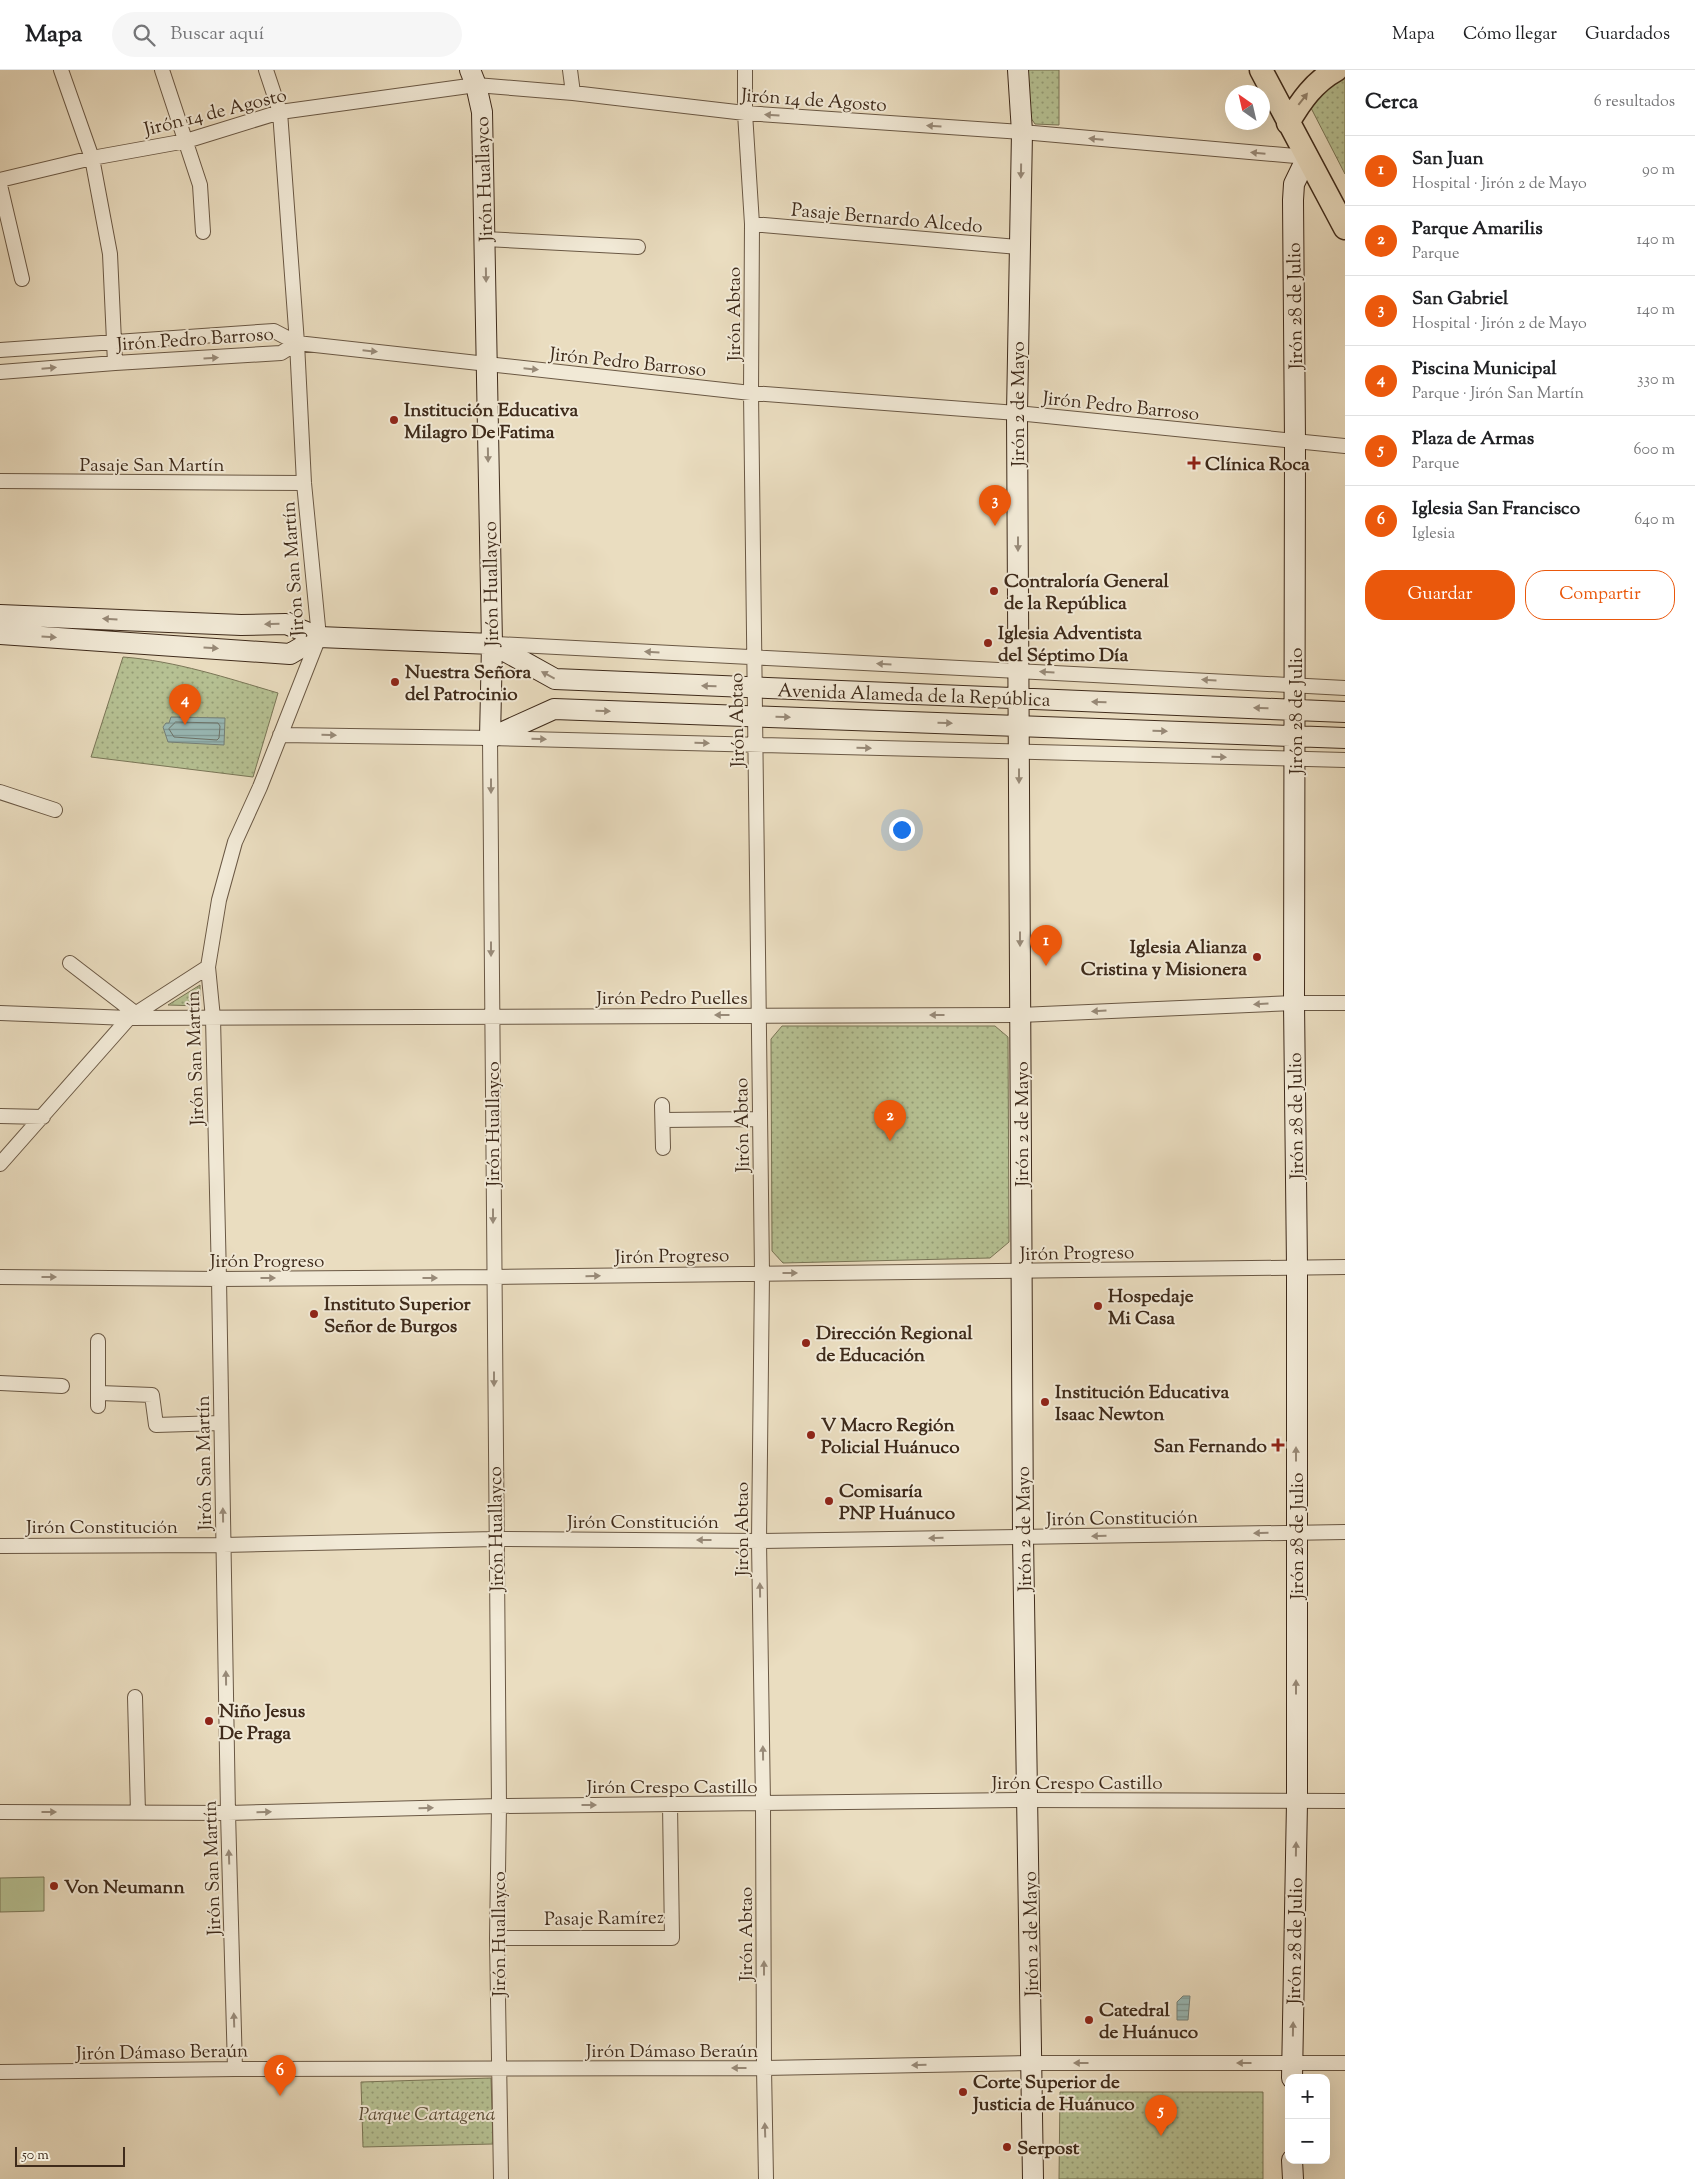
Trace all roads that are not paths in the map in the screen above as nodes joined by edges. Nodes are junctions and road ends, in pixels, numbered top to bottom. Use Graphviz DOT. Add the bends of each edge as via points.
graph roads {
  1 [pos="61,70"];
  2 [pos="162,70"];
  3 [pos="266,70"];
  4 [pos="570,70"];
  5 [pos="745,70"];
  6 [pos="1018,70"];
  7 [pos="1261,70"];
  8 [pos="1329,74"];
  9 [pos="473,77"];
  10 [pos="573,93"];
  11 [pos="280,112"];
  12 [pos="745,113"];
  13 [pos="1288,123"];
  14 [pos="1022,132"];
  15 [pos="186,141"];
  16 [pos="1306,157"];
  17 [pos="92,158"];
  18 [pos="0,180"];
  19 [pos="0,185"];
  20 [pos="752,224"];
  21 [pos="1345,228"];
  22 [pos="203,232"];
  23 [pos="485,239"];
  24 [pos="638,246"];
  25 [pos="1019,248"];
  26 [pos="22,279"];
  27 [pos="115,341"];
  28 [pos="297,343"];
  29 [pos="0,350"];
  30 [pos="115,363"];
  31 [pos="487,364"];
  32 [pos="0,372"];
  33 [pos="751,393"];
  34 [pos="1017,413"];
  35 [pos="1295,441"];
  36 [pos="1345,446"];
  37 [pos="0,481"];
  38 [pos="304,483"];
  39 [pos="0,614"];
  40 [pos="0,634"];
  41 [pos="319,637"];
  42 [pos="492,644"];
  43 [pos="754,657"];
  44 [pos="1018,671"];
  45 [pos="1295,685"];
  46 [pos="754,688"];
  47 [pos="1345,688"];
  48 [pos="1018,698"];
  49 [pos="1295,710"];
  50 [pos="1345,712"];
  51 [pos="755,716"];
  52 [pos="1019,726"];
  53 [pos="280,735"];
  54 [pos="1295,736"];
  55 [pos="490,738"];
  56 [pos="1345,738"];
  57 [pos="755,745"];
  58 [pos="1019,752"];
  59 [pos="1294,759"];
  60 [pos="1345,760"];
  61 [pos="0,792"];
  62 [pos="55,810"];
  63 [pos="70,963"];
  64 [pos="208,967"];
  65 [pos="1294,1003"];
  66 [pos="1345,1003"];
  67 [pos="0,1013"];
  68 [pos="132,1015"];
  69 [pos="758,1015"];
  70 [pos="1020,1015"];
  71 [pos="492,1017"];
  72 [pos="212,1018"];
  73 [pos="662,1105"];
  74 [pos="0,1116"];
  75 [pos="43,1117"];
  76 [pos="760,1119"];
  77 [pos="663,1120"];
  78 [pos="663,1148"];
  79 [pos="0,1164"];
  80 [pos="1297,1266"];
  81 [pos="1345,1267"];
  82 [pos="1022,1272"];
  83 [pos="762,1273"];
  84 [pos="0,1277"];
  85 [pos="493,1277"];
  86 [pos="219,1279"];
  87 [pos="98,1341"];
  88 [pos="0,1383"];
  89 [pos="62,1386"];
  90 [pos="221,1424"];
  91 [pos="1295,1532"];
  92 [pos="1345,1532"];
  93 [pos="1023,1537"];
  94 [pos="495,1539"];
  95 [pos="759,1541"];
  96 [pos="223,1545"];
  97 [pos="0,1546"];
  98 [pos="135,1697"];
  99 [pos="1027,1800"];
  100 [pos="1345,1801"];
  101 [pos="1297,1802"];
  102 [pos="763,1804"];
  103 [pos="670,1805"];
  104 [pos="499,1806"];
  105 [pos="0,1812"];
  106 [pos="138,1813"];
  107 [pos="228,1813"];
  108 [pos="497,1938"];
  109 [pos="1032,2063"];
  110 [pos="1345,2063"];
  111 [pos="764,2068"];
  112 [pos="235,2069"];
  113 [pos="498,2069"];
  114 [pos="1292,2070"];
  115 [pos="0,2072"];
  116 [pos="1292,2164"];
  117 [pos="500,2179"];
  118 [pos="766,2179"];
  119 [pos="1033,2179"];
  120 [pos="1292,2179"];
  1 -- 17 [label="street"];
  2 -- 15 [label="street"];
  3 -- 11 [label="street, Jirón San Martín"];
  4 -- 10 [label="street"];
  5 -- 12 [label="street, Jirón Abtao"];
  6 -- 14 [label="street, Jirón 2 de Mayo"];
  7 -- 13 [label="main road"];
  13 -- 8 [label="main road, one-way" via="1301,100"];
  9 -- 10 [label="street, Jirón 14 de Agosto"];
  9 -- 11 [label="street, Jirón 14 de Agosto"];
  9 -- 23 [label="street, Jirón Huallayco" via="482,112"];
  10 -- 12 [label="street, Jirón 14 de Agosto"];
  11 -- 15 [label="street, Jirón 14 de Agosto"];
  11 -- 28 [label="street, Jirón San Martín"];
  14 -- 12 [label="street, Jirón 14 de Agosto, one-way"];
  12 -- 20 [label="street, Jirón Abtao"];
  13 -- 16 [label="main road"];
  16 -- 14 [label="street, Jirón 14 de Agosto, one-way"];
  14 -- 25 [label="street, Jirón 2 de Mayo, one-way"];
  15 -- 17 [label="street, Jirón 14 de Agosto"];
  15 -- 22 [label="street" via="200,185"];
  16 -- 21 [label="main road"];
  16 -- 35 [label="street, Jirón 28 de Julio" via="1294,184 1293,200"];
  17 -- 18 [label="street, Jirón 14 de Agosto"];
  17 -- 27 [label="street" via="110,254"];
  19 -- 26 [label="street"];
  20 -- 25 [label="street, Pasaje Bernardo Alcedo"];
  20 -- 33 [label="street, Jirón Abtao"];
  23 -- 24 [label="street"];
  23 -- 31 [label="street, Jirón Huallayco, one-way"];
  25 -- 34 [label="street, Jirón 2 de Mayo"];
  27 -- 28 [label="street" via="274,331"];
  27 -- 29 [label="street"];
  27 -- 30 [label="street"];
  30 -- 28 [label="street, Jirón Pedro Barroso, one-way" via="281,353"];
  28 -- 31 [label="street, Jirón Pedro Barroso, one-way"];
  28 -- 38 [label="street, Jirón San Martín"];
  32 -- 30 [label="street, Jirón Pedro Barroso, one-way"];
  31 -- 33 [label="street, Jirón Pedro Barroso, one-way"];
  31 -- 42 [label="street, Jirón Huallayco, one-way"];
  33 -- 34 [label="street, Jirón Pedro Barroso"];
  33 -- 43 [label="street, Jirón Abtao"];
  34 -- 35 [label="street, Jirón Pedro Barroso"];
  34 -- 44 [label="street, Jirón 2 de Mayo, one-way"];
  35 -- 36 [label="street, Jirón Pedro Barroso"];
  35 -- 45 [label="street, Jirón 28 de Julio"];
  37 -- 38 [label="street, Pasaje San Martín"];
  38 -- 41 [label="street, Jirón San Martín"];
  41 -- 39 [label="street, one-way" via="286,624 241,625"];
  40 -- 41 [label="street, one-way" via="290,654"];
  41 -- 42 [label="street, Avenida Alameda de la República"];
  41 -- 53 [label="street, Jirón San Martín"];
  43 -- 42 [label="street, Avenida Alameda de la República, one-way"];
  46 -- 42 [label="street, Avenida Alameda de la República, one-way" via="555,679"];
  42 -- 55 [label="street, Jirón Huallayco"];
  44 -- 43 [label="street, Avenida Alameda de la República, one-way"];
  43 -- 46 [label="street, Jirón Abtao"];
  45 -- 44 [label="street, Avenida Alameda de la República, one-way"];
  44 -- 48 [label="street, Jirón 2 de Mayo"];
  45 -- 47 [label="street, Avenida Alameda de la República"];
  45 -- 49 [label="street, Jirón 28 de Julio"];
  46 -- 48 [label="street, Avenida Alameda de la República"];
  46 -- 51 [label="street, Jirón Abtao"];
  49 -- 48 [label="street, Avenida Alameda de la República, one-way"];
  48 -- 52 [label="street, Jirón 2 de Mayo"];
  49 -- 50 [label="street, Avenida Alameda de la República"];
  49 -- 54 [label="street, Jirón 28 de Julio"];
  51 -- 52 [label="street, Avenida Alameda de la República, one-way"];
  55 -- 51 [label="street, Avenida Alameda de la República, one-way" via="554,709"];
  51 -- 57 [label="street, Jirón Abtao"];
  52 -- 54 [label="street, Avenida Alameda de la República, one-way"];
  52 -- 58 [label="street, Jirón 2 de Mayo"];
  53 -- 55 [label="street, Avenida Alameda de la República, one-way"];
  53 -- 64 [label="street, Jirón San Martín" via="235,842 219,900"];
  54 -- 56 [label="street, Avenida Alameda de la República"];
  54 -- 59 [label="street, Jirón 28 de Julio"];
  55 -- 57 [label="street, Avenida Alameda de la República, one-way"];
  55 -- 71 [label="street, Jirón Huallayco, one-way"];
  57 -- 58 [label="street, Avenida Alameda de la República, one-way"];
  57 -- 69 [label="street, Jirón Abtao"];
  58 -- 59 [label="street, Avenida Alameda de la República, one-way"];
  58 -- 70 [label="street, Jirón 2 de Mayo, one-way"];
  59 -- 60 [label="street, Avenida Alameda de la República"];
  59 -- 65 [label="street, Jirón 28 de Julio"];
  61 -- 62 [label="street"];
  63 -- 68 [label="street"];
  64 -- 68 [label="street"];
  64 -- 72 [label="street, Jirón San Martín"];
  65 -- 66 [label="street, Jirón Pedro Puelles"];
  65 -- 70 [label="street, Jirón Pedro Puelles, one-way"];
  65 -- 80 [label="street, Jirón 28 de Julio"];
  67 -- 68 [label="street, Jirón Pedro Puelles"];
  68 -- 72 [label="street, Jirón Pedro Puelles"];
  68 -- 75 [label="street"];
  70 -- 69 [label="street, Jirón Pedro Puelles, one-way"];
  69 -- 71 [label="street, Jirón Pedro Puelles, one-way"];
  69 -- 76 [label="street, Jirón Abtao"];
  70 -- 82 [label="street, Jirón 2 de Mayo"];
  71 -- 72 [label="street, Jirón Pedro Puelles"];
  71 -- 85 [label="street, Jirón Huallayco, one-way"];
  72 -- 86 [label="street, Jirón San Martín"];
  73 -- 77 [label="street"];
  74 -- 75 [label="street"];
  75 -- 79 [label="street"];
  76 -- 77 [label="street"];
  76 -- 83 [label="street, Jirón Abtao"];
  77 -- 78 [label="street"];
  80 -- 81 [label="street, Jirón Progreso"];
  80 -- 82 [label="street, Jirón Progreso"];
  91 -- 80 [label="street, Jirón 28 de Julio, one-way"];
  83 -- 82 [label="street, Jirón Progreso, one-way"];
  82 -- 93 [label="street, Jirón 2 de Mayo"];
  85 -- 83 [label="street, Jirón Progreso, one-way"];
  83 -- 95 [label="street, Jirón Abtao"];
  84 -- 86 [label="street, Jirón Progreso, one-way"];
  86 -- 85 [label="street, Jirón Progreso, one-way"];
  85 -- 94 [label="street, Jirón Huallayco, one-way"];
  86 -- 90 [label="street, Jirón San Martín"];
  87 -- 90 [label="street" via="99,1400 152,1395 156,1425"];
  88 -- 89 [label="street"];
  96 -- 90 [label="street, Jirón San Martín, one-way"];
  91 -- 92 [label="street, Jirón Constitución"];
  91 -- 93 [label="street, Jirón Constitución, one-way"];
  101 -- 91 [label="street, Jirón 28 de Julio, one-way"];
  93 -- 95 [label="street, Jirón Constitución, one-way"];
  93 -- 99 [label="street, Jirón 2 de Mayo"];
  95 -- 94 [label="street, Jirón Constitución, one-way"];
  94 -- 96 [label="street, Jirón Constitución"];
  94 -- 104 [label="street, Jirón Huallayco"];
  102 -- 95 [label="street, Jirón Abtao, one-way"];
  96 -- 97 [label="street, Jirón Constitución"];
  107 -- 96 [label="street, Jirón San Martín, one-way"];
  98 -- 106 [label="street"];
  99 -- 101 [label="street, Jirón Crespo Castillo"];
  99 -- 102 [label="street, Jirón Crespo Castillo"];
  99 -- 109 [label="street, Jirón 2 de Mayo"];
  100 -- 101 [label="street, Jirón Crespo Castillo"];
  114 -- 101 [label="street, Jirón 28 de Julio, one-way"];
  102 -- 103 [label="street, Jirón Crespo Castillo"];
  111 -- 102 [label="street, Jirón Abtao, one-way"];
  104 -- 103 [label="street, Jirón Crespo Castillo, one-way"];
  103 -- 108 [label="street, Pasaje Ramírez" via="672,1938"];
  107 -- 104 [label="street, Jirón Crespo Castillo, one-way"];
  104 -- 108 [label="street, Jirón Huallayco"];
  105 -- 106 [label="street, Jirón Crespo Castillo, one-way"];
  106 -- 107 [label="street, Jirón Crespo Castillo"];
  112 -- 107 [label="street, Jirón San Martín, one-way"];
  108 -- 113 [label="street, Jirón Huallayco"];
  109 -- 111 [label="street, Jirón Dámaso Beraún, one-way"];
  114 -- 109 [label="street, Jirón Dámaso Beraún, one-way"];
  109 -- 119 [label="street, Jirón 2 de Mayo"];
  110 -- 114 [label="street, Jirón Dámaso Beraún"];
  111 -- 113 [label="street, Jirón Dámaso Beraún, one-way"];
  118 -- 111 [label="street, Jirón Abtao, one-way"];
  112 -- 113 [label="street, Jirón Dámaso Beraún"];
  112 -- 115 [label="street, Jirón Dámaso Beraún"];
  113 -- 117 [label="street, Jirón Huallayco"];
  116 -- 120 [label="street"];
}
